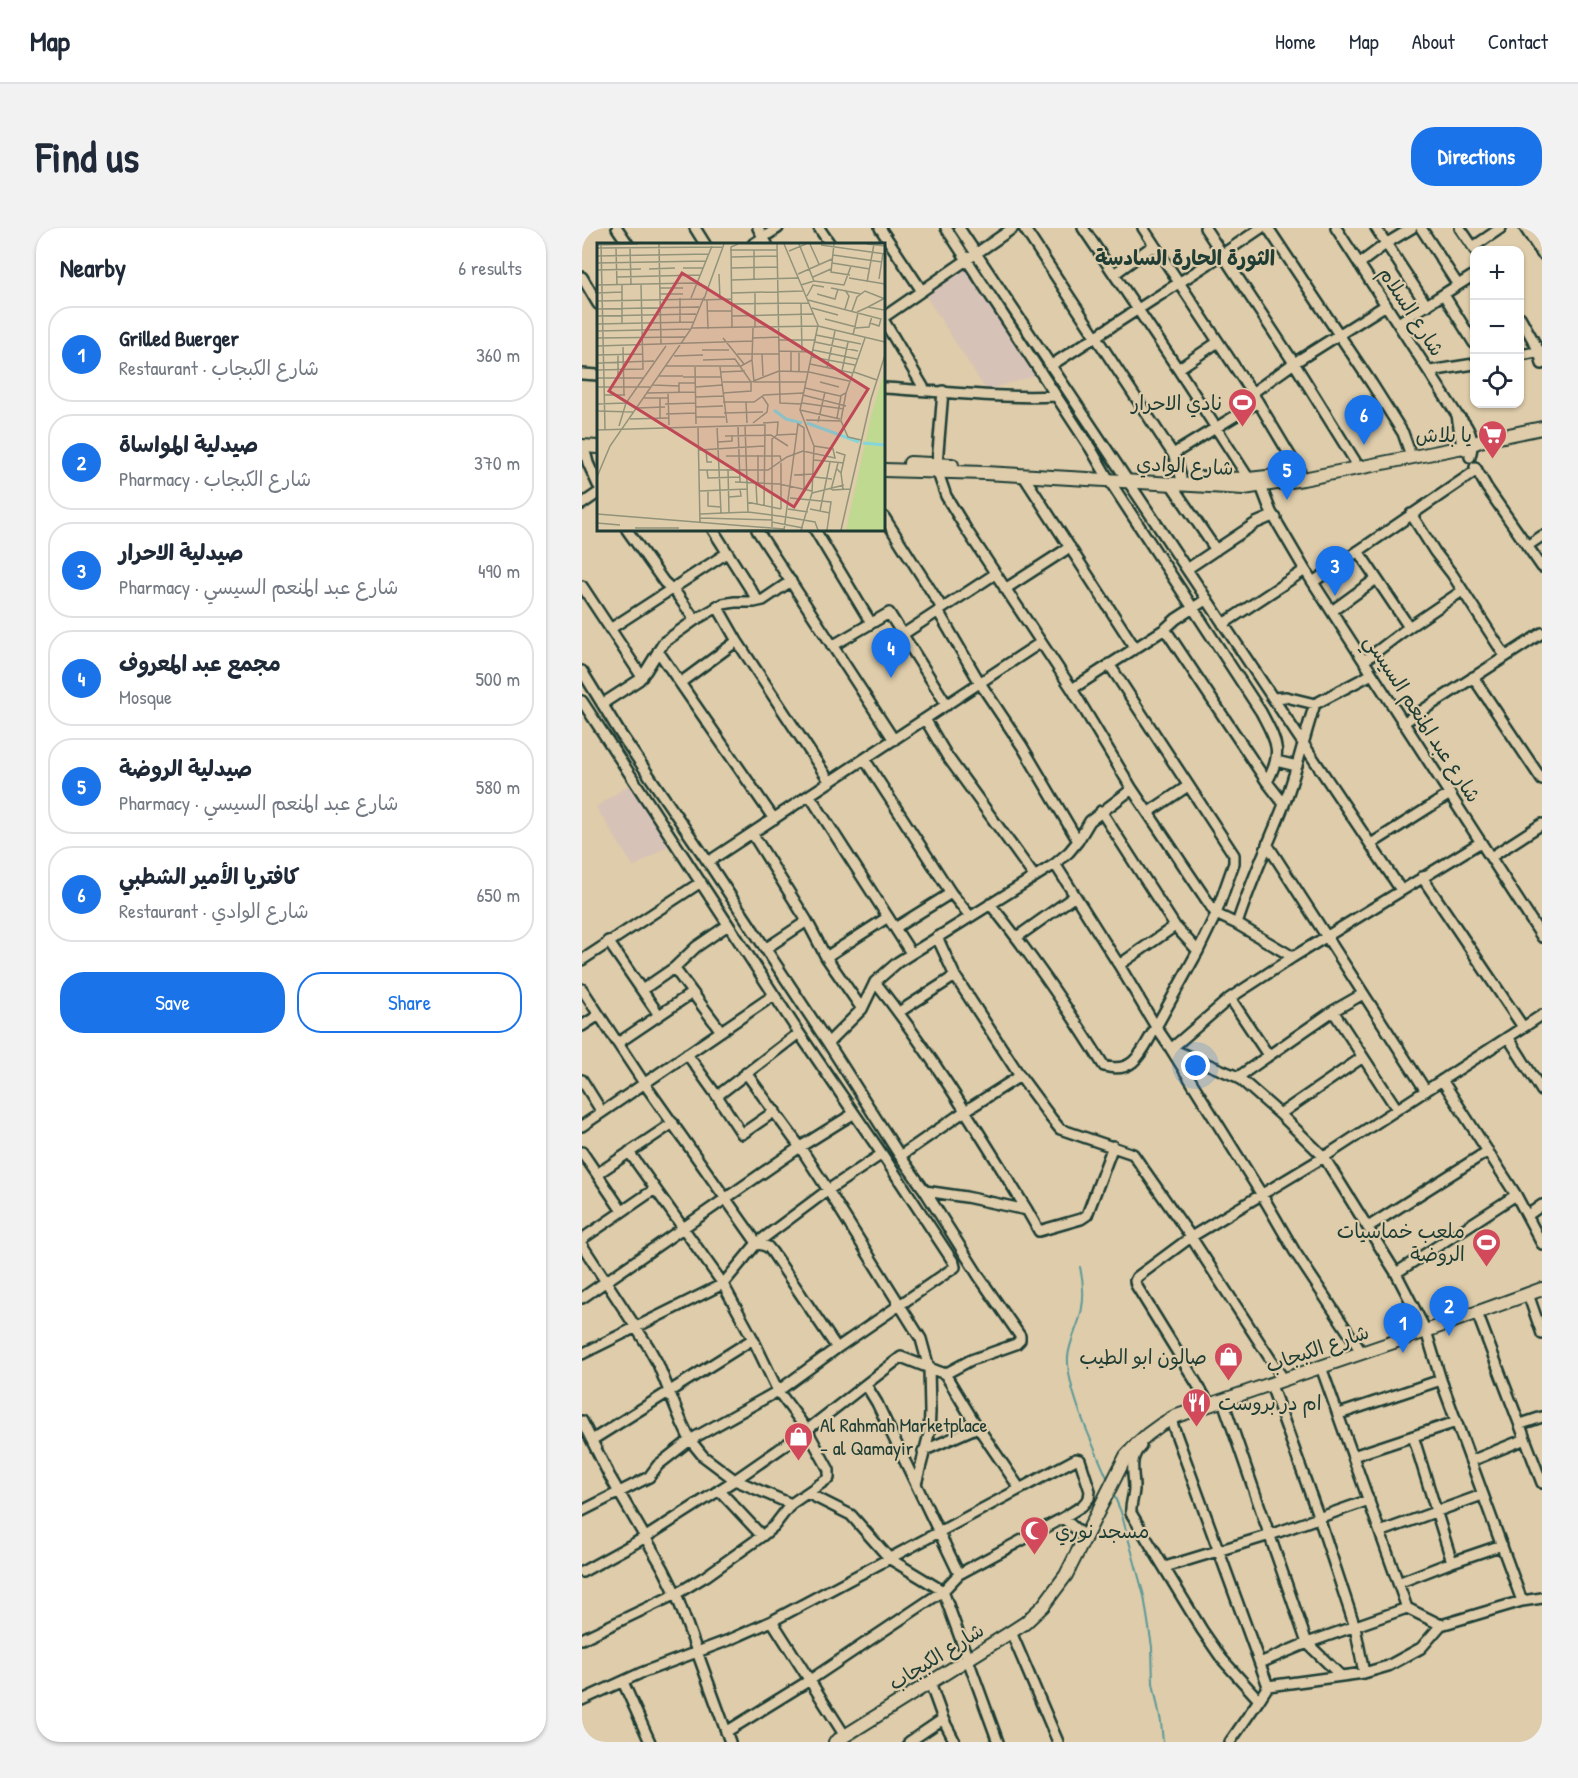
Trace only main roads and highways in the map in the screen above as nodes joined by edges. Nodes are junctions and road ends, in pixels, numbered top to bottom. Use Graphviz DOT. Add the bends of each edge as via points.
graph roads {
  1 [pos="1542,428"];
  2 [pos="1470,445"];
  3 [pos="885,462"];
  4 [pos="937,468"];
  5 [pos="885,470"];
  6 [pos="1107,477"];
  7 [pos="1176,481"];
  8 [pos="1542,1289"];
  9 [pos="840,1739"];
  1 -- 2 [label="main road, شارع الوادي"];
  2 -- 7 [label="main road, شارع الوادي" via="1409,450 1249,479"];
  2 -- 7 [label="main road, شارع الوادي" via="1265,486 1244,488"];
  3 -- 4 [label="main road, شارع الوادي"];
  4 -- 5 [label="main road, شارع الوادي"];
  4 -- 6 [label="main road, شارع الوادي"];
  4 -- 6 [label="main road, شارع الوادي" via="1023,476"];
  6 -- 7 [label="main road, شارع الوادي"];
  8 -- 9 [label="main road, شارع الكبجاب" via="1223,1401 1155,1429 1126,1456 1066,1575 1037,1611 1011,1632"];
}
